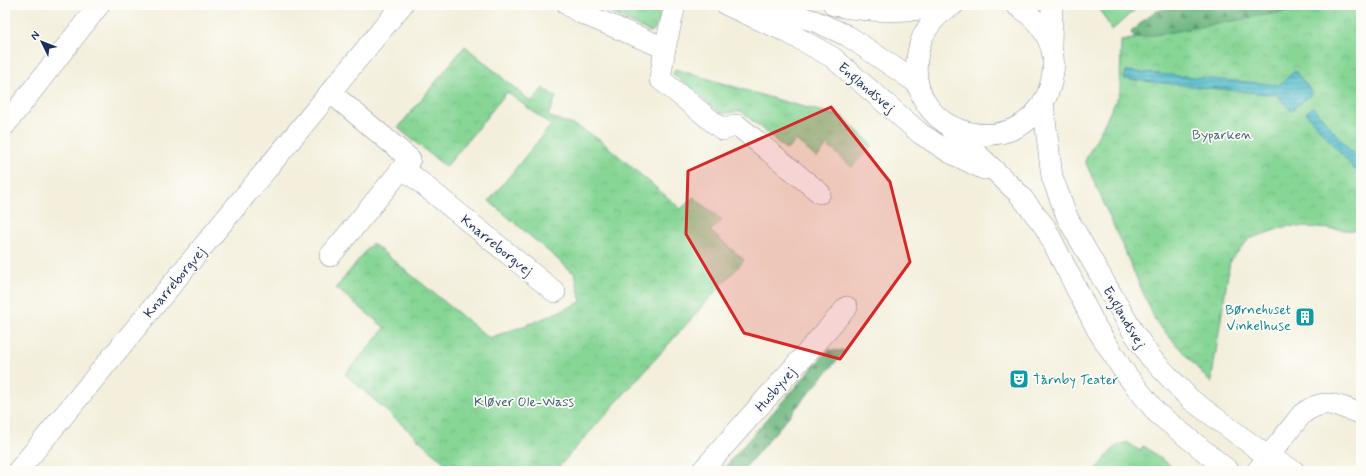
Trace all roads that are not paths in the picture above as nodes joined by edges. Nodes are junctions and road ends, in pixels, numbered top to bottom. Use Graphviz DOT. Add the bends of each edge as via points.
graph roads {
  1 [pos="99,5"];
  2 [pos="402,5"];
  3 [pos="568,5"];
  4 [pos="675,5"];
  5 [pos="727,5"];
  6 [pos="763,5"];
  7 [pos="834,5"];
  8 [pos="1016,5"];
  9 [pos="1052,5"];
  10 [pos="951,6"];
  11 [pos="1051,46"];
  12 [pos="665,48"];
  13 [pos="917,82"];
  14 [pos="330,92"];
  15 [pos="1043,103"];
  16 [pos="946,124"];
  17 [pos="5,125"];
  18 [pos="403,168"];
  19 [pos="1000,177"];
  20 [pos="820,193"];
  21 [pos="330,256"];
  22 [pos="555,292"];
  23 [pos="847,307"];
  24 [pos="1361,414"];
  25 [pos="1262,463"];
  26 [pos="18,471"];
  27 [pos="702,471"];
  28 [pos="1229,471"];
  29 [pos="1294,471"];
  1 -- 17 [label="street"];
  2 -- 14 [label="street, Knarreborgvej"];
  3 -- 12 [label="street"];
  4 -- 12 [label="street"];
  5 -- 19 [label="street, Englandsvej" via="787,32 832,57 921,134 949,152"];
  6 -- 13 [label="street, Englandsvej" via="817,22 848,36"];
  7 -- 10 [label="street" via="854,10 893,12"];
  8 -- 11 [label="street" via="1040,24"];
  9 -- 11 [label="street"];
  10 -- 13 [label="street, Englandsvej" via="932,21 921,40 915,61"];
  11 -- 15 [label="street" via="1054,66 1051,85"];
  12 -- 20 [label="street" via="660,79 723,130 737,125"];
  13 -- 16 [label="street, Englandsvej" via="923,99"];
  14 -- 18 [label="street" via="410,159"];
  14 -- 26 [label="street, Knarreborgvej"];
  15 -- 16 [label="street" via="1029,120 1010,131 988,136 966,133"];
  15 -- 25 [label="street, Englandsvej" via="1052,176 1068,218 1132,330 1151,358 1190,400"];
  16 -- 19 [label="street, Englandsvej"];
  18 -- 21 [label="street"];
  18 -- 22 [label="street, Knarreborgvej"];
  19 -- 28 [label="street, Englandsvej" via="1019,194 1044,227 1097,329 1127,375 1158,413"];
  23 -- 27 [label="street, Husbyvej"];
  24 -- 25 [label="street" via="1334,404 1322,403 1311,407 1302,414"];
  25 -- 29 [label="street, Englandsvej"];
}
